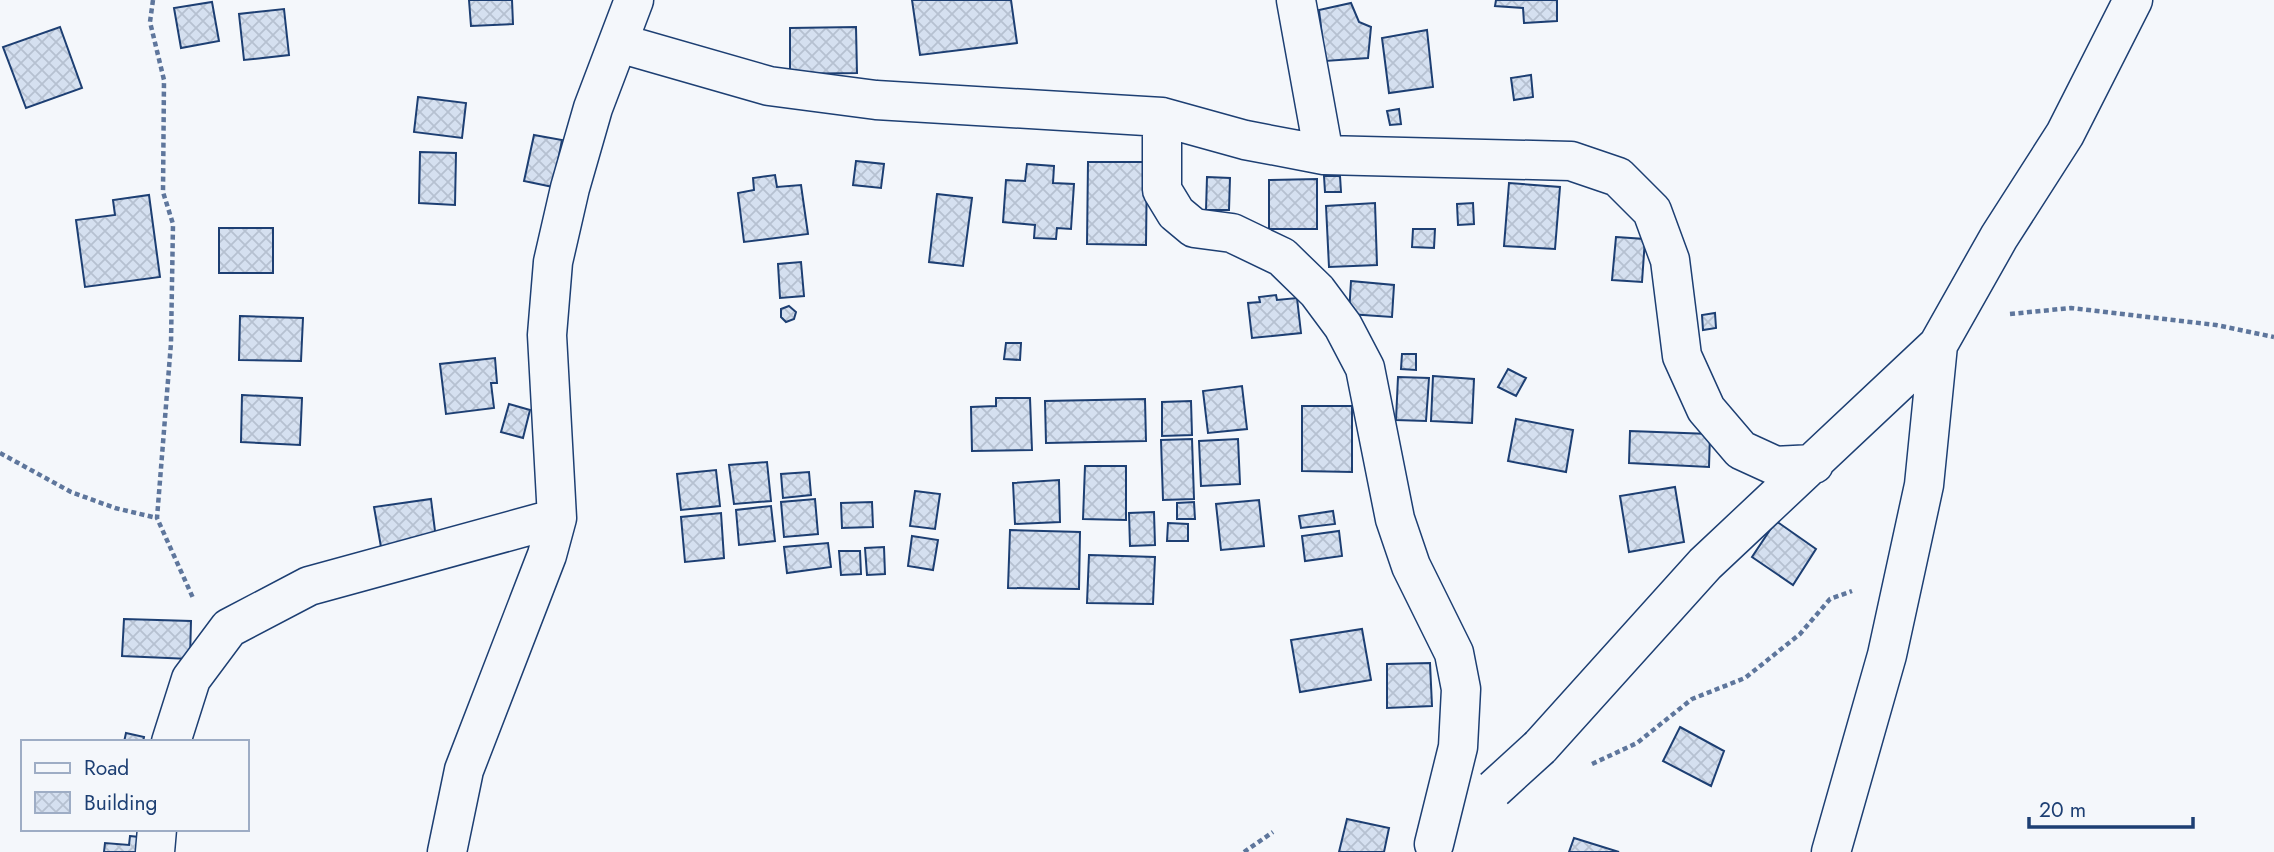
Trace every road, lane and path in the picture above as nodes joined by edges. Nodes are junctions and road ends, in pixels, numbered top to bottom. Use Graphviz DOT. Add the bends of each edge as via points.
graph roads {
  1 [pos="153,0"];
  2 [pos="634,0"];
  3 [pos="1296,0"];
  4 [pos="2133,0"];
  5 [pos="619,43"];
  6 [pos="1162,117"];
  7 [pos="1324,155"];
  8 [pos="1962,301"];
  9 [pos="2274,337"];
  10 [pos="1938,345"];
  11 [pos="0,453"];
  12 [pos="1814,464"];
  13 [pos="557,517"];
  14 [pos="157,518"];
  15 [pos="1905,572"];
  16 [pos="195,604"];
  17 [pos="173,740"];
  18 [pos="1589,765"];
  19 [pos="157,831"];
  20 [pos="1273,832"];
  21 [pos="1434,848"];
  22 [pos="155,852"];
  23 [pos="447,852"];
  24 [pos="1244,852"];
  25 [pos="1831,852"];
  1 -- 14 [label="path" via="150,22 164,80 163,191 173,224 172,343"];
  2 -- 5 [label="street"];
  3 -- 7 [label="street"];
  4 -- 8 [label="street" via="2065,134"];
  5 -- 6 [label="street" via="769,86 876,100"];
  5 -- 13 [label="street" via="593,108 553,262 547,335"];
  6 -- 7 [label="street"];
  6 -- 21 [label="street" via="1162,190 1176,213 1194,228 1232,233 1282,257 1343,326 1364,368 1395,519 1411,566 1454,653 1461,689 1458,747"];
  7 -- 12 [label="street" via="1571,161 1618,177 1652,211 1670,260 1682,356 1706,409 1741,450 1776,466"];
  8 -- 9 [label="path" via="1981,316 2071,308 2216,325"];
  8 -- 10 [label="street"];
  10 -- 12 [label="street"];
  10 -- 15 [label="street" via="1924,485"];
  11 -- 14 [label="path" via="71,492"];
  12 -- 21 [label="street, bridge" via="1705,564 1540,747 1494,789 1456,813"];
  13 -- 17 [label="street" via="309,586 229,628 191,679"];
  13 -- 23 [label="street" via="547,555 464,769"];
  14 -- 16 [label="path"];
  15 -- 18 [label="path" via="1830,599 1800,634 1745,678 1692,699 1637,744"];
  15 -- 25 [label="street" via="1887,655"];
  19 -- 22 [label="street"];
  20 -- 24 [label="path"];
}
